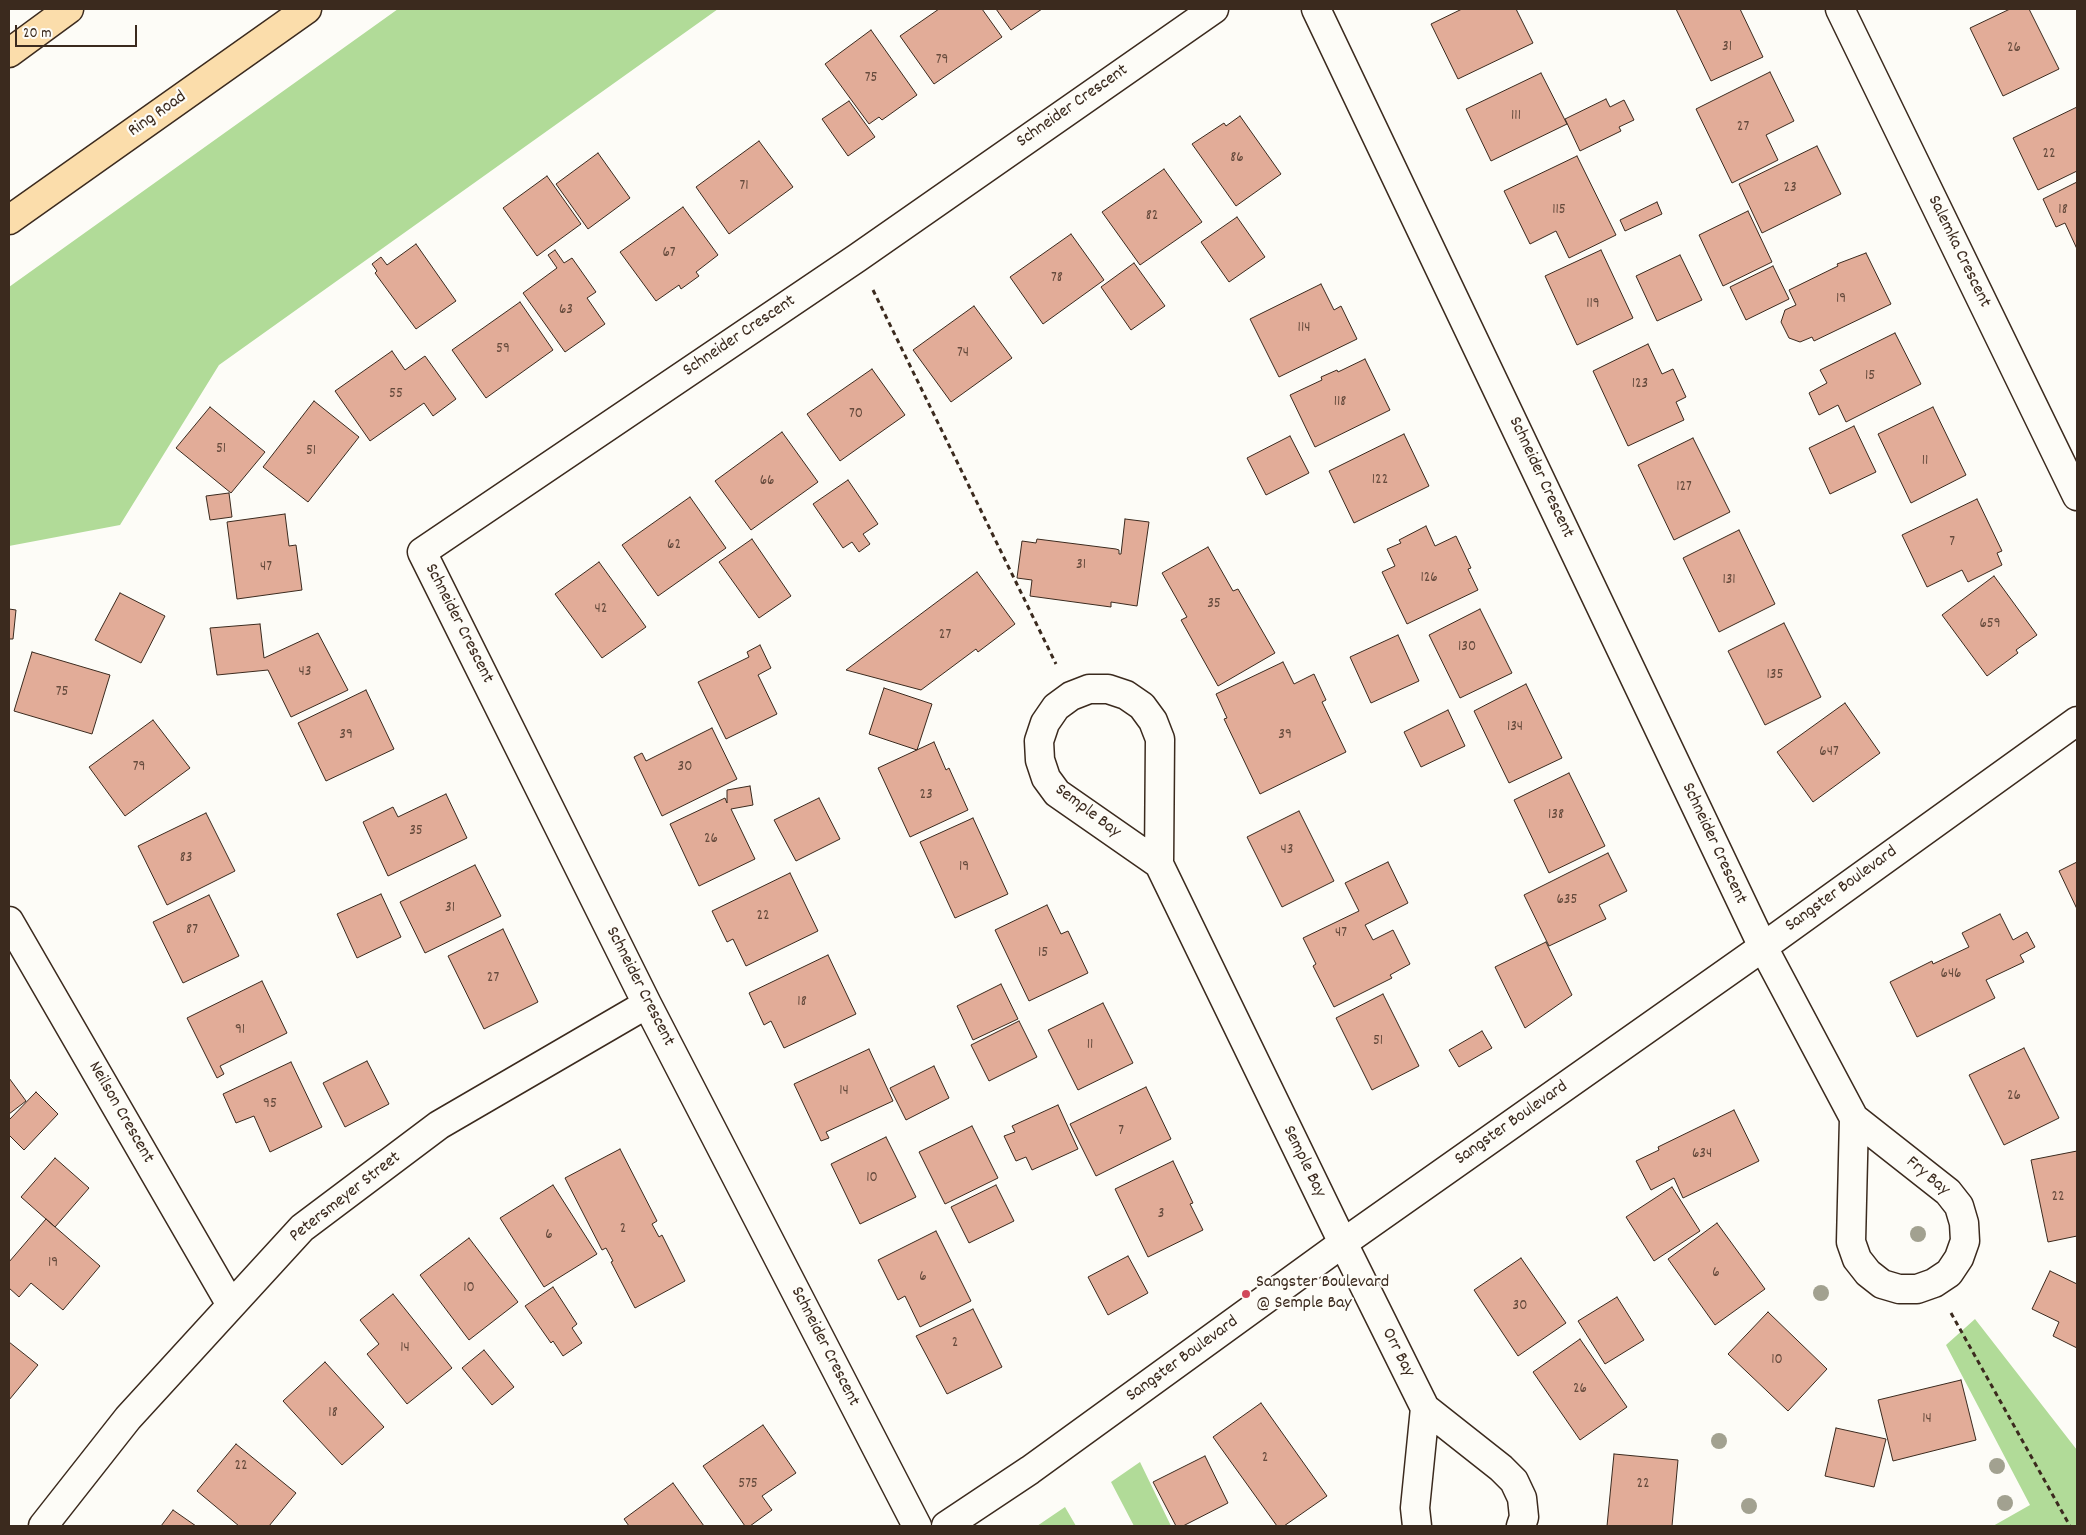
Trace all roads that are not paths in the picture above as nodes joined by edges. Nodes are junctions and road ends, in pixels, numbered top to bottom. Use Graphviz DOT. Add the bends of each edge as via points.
graph roads {
  1 [pos="69,9"];
  2 [pos="306,9"];
  3 [pos="1214,9"];
  4 [pos="1316,9"];
  5 [pos="1840,9"];
  6 [pos="9,53"];
  7 [pos="9,220"];
  8 [pos="2077,496"];
  9 [pos="2077,721"];
  10 [pos="1159,864"];
  11 [pos="9,920"];
  12 [pos="1762,947"];
  13 [pos="647,1004"];
  14 [pos="1854,1118"];
  15 [pos="1343,1243"];
  16 [pos="232,1305"];
  17 [pos="1425,1408"];
  18 [pos="43,1526"];
  19 [pos="917,1526"];
  20 [pos="946,1526"];
  21 [pos="1417,1526"];
  22 [pos="1521,1526"];
  1 -- 6 [label="highway"];
  2 -- 7 [label="highway, Ring Road"];
  3 -- 13 [label="street, Schneider Crescent" via="857,258 422,552"];
  4 -- 12 [label="street, Schneider Crescent"];
  5 -- 8 [label="street, Salemka Crescent"];
  9 -- 12 [label="street, Sangster Boulevard"];
  10 -- 10 [label="street, Semple Bay" via="1160,739 1153,721 1142,706 1126,695 1108,689 1089,689 1071,696 1056,707 1045,723 1040,741 1040,760 1046,778 1057,793"];
  10 -- 15 [label="street, Semple Bay"];
  11 -- 16 [label="street, Neilson Crescent"];
  12 -- 14 [label="street, Fry Bay"];
  12 -- 15 [label="street, Sangster Boulevard"];
  13 -- 16 [label="street, Petersmeyer Street" via="439,1126 302,1228"];
  13 -- 19 [label="street, Schneider Crescent"];
  14 -- 14 [label="street, Fry Bay" via="1851,1242 1857,1259 1868,1274 1882,1284 1917,1289 1934,1283 1949,1273 1965,1241 1959,1206 1948,1192"];
  15 -- 17 [label="street, Orr Bay"];
  15 -- 20 [label="street, Sangster Boulevard" via="1030,1470"];
  16 -- 18 [label="street, Petersmeyer Street" via="128,1418"];
  17 -- 21 [label="street" via="1415,1508"];
  17 -- 22 [label="street, Orr Bay" via="1514,1481 1522,1498 1524,1517"];
}
